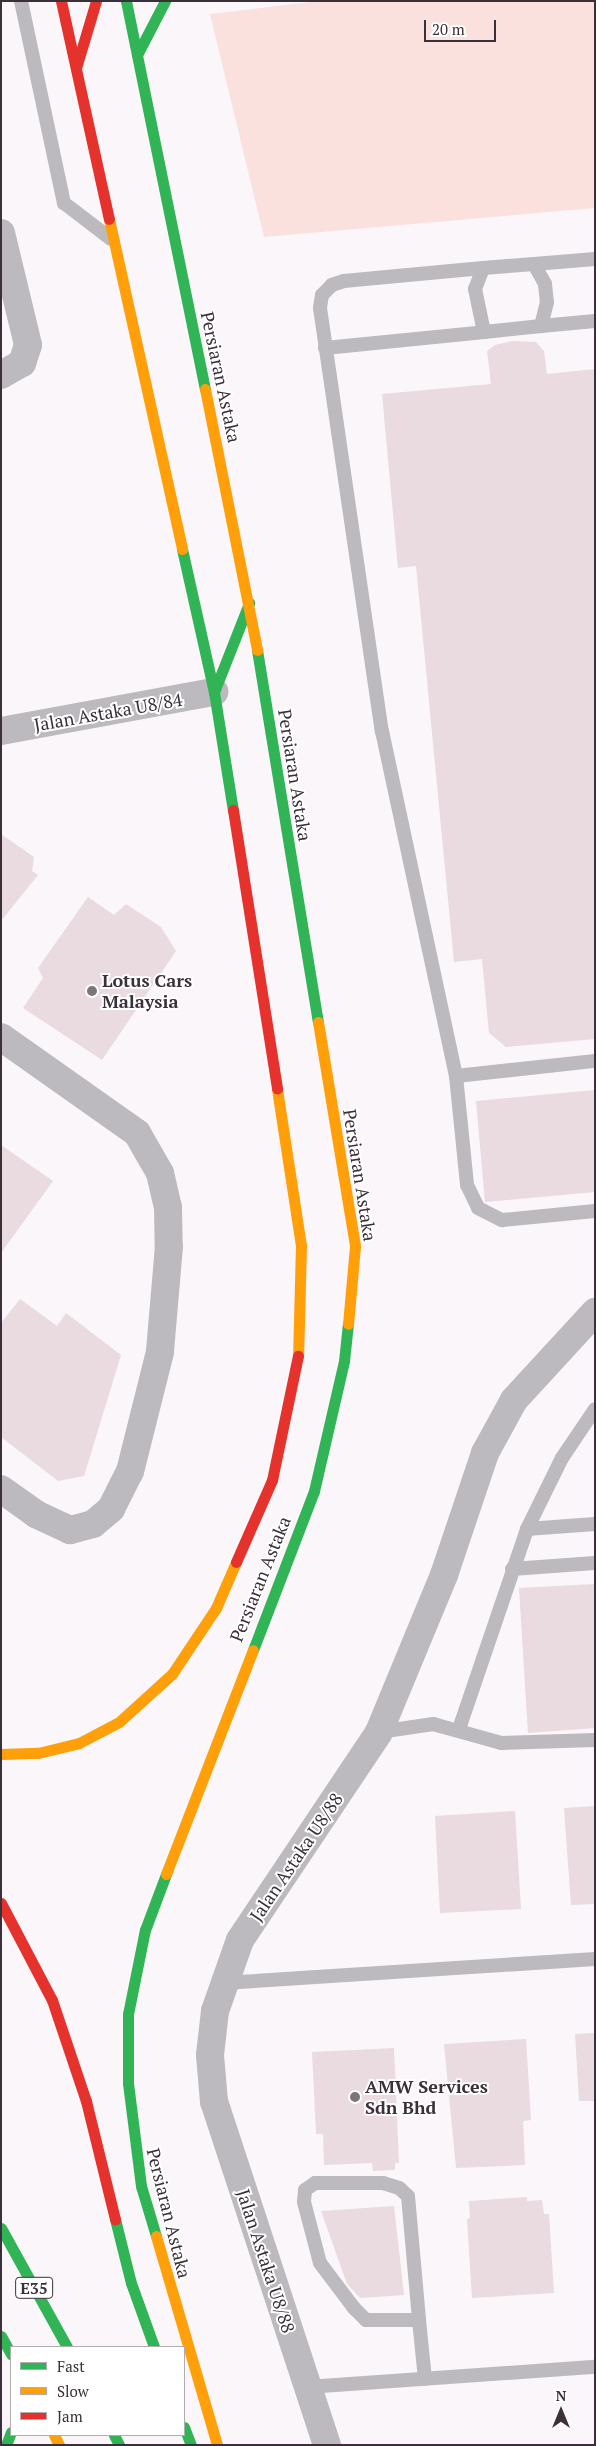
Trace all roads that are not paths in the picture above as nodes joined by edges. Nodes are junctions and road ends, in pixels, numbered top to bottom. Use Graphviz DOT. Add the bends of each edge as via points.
graph roads {
  1 [pos="21,1"];
  2 [pos="61,1"];
  3 [pos="96,1"];
  4 [pos="126,1"];
  5 [pos="165,1"];
  6 [pos="137,55"];
  7 [pos="74,74"];
  8 [pos="1,233"];
  9 [pos="112,240"];
  10 [pos="595,259"];
  11 [pos="534,264"];
  12 [pos="483,268"];
  13 [pos="595,321"];
  14 [pos="541,326"];
  15 [pos="484,332"];
  16 [pos="325,348"];
  17 [pos="12,369"];
  18 [pos="250,603"];
  19 [pos="214,692"];
  20 [pos="1,731"];
  21 [pos="1,1037"];
  22 [pos="595,1061"];
  23 [pos="456,1076"];
  24 [pos="595,1211"];
  25 [pos="595,1312"];
  26 [pos="595,1409"];
  27 [pos="1,1489"];
  28 [pos="595,1524"];
  29 [pos="527,1529"];
  30 [pos="595,1563"];
  31 [pos="512,1569"];
  32 [pos="459,1729"];
  33 [pos="379,1732"];
  34 [pos="595,1740"];
  35 [pos="1,1754"];
  36 [pos="1,1904"];
  37 [pos="595,1959"];
  38 [pos="224,1983"];
  39 [pos="1,2228"];
  40 [pos="419,2320"];
  41 [pos="1,2336"];
  42 [pos="66,2346"];
  43 [pos="154,2346"];
  44 [pos="10,2352"];
  45 [pos="595,2367"];
  46 [pos="424,2379"];
  47 [pos="307,2387"];
  48 [pos="185,2430"];
  49 [pos="191,2445"];
  50 [pos="217,2445"];
  51 [pos="327,2445"];
  1 -- 9 [label="lane" via="64,203"];
  2 -- 7 [label="main road, Persiaran Astaka"];
  3 -- 7 [label="main road"];
  4 -- 6 [label="main road, Persiaran Astaka"];
  5 -- 6 [label="main road" via="149,26"];
  6 -- 18 [label="main road, Persiaran Astaka"];
  7 -- 9 [label="main road, Persiaran Astaka"];
  8 -- 17 [label="street" via="28,345"];
  9 -- 19 [label="main road, Persiaran Astaka"];
  10 -- 11 [label="lane"];
  11 -- 12 [label="lane"];
  11 -- 14 [label="lane" via="545,284 547,302"];
  12 -- 15 [label="lane" via="474,289"];
  12 -- 16 [label="lane" via="332,285 322,295 320,308"];
  13 -- 14 [label="lane"];
  14 -- 15 [label="lane"];
  15 -- 16 [label="lane"];
  16 -- 23 [label="lane" via="382,731"];
  18 -- 19 [label="main road"];
  18 -- 50 [label="main road, Persiaran Astaka" via="355,1246 344,1361 314,1491 145,1930 128,2014 128,2083 140,2186"];
  19 -- 20 [label="street, Jalan Astaka U8/84"];
  19 -- 35 [label="main road, Persiaran Astaka" via="302,1245 298,1364 272,1480 216,1608 172,1674 119,1722 79,1742 38,1753"];
  21 -- 27 [label="street" via="137,1133 160,1173 168,1207 169,1246 160,1352 130,1471 111,1509 92,1524 70,1530 36,1514"];
  22 -- 23 [label="lane"];
  23 -- 24 [label="lane" via="467,1185 478,1208 502,1220"];
  25 -- 33 [label="street, Jalan Astaka U8/88" via="514,1400 485,1453 444,1575"];
  26 -- 29 [label="lane" via="562,1458"];
  28 -- 29 [label="lane"];
  29 -- 31 [label="lane"];
  30 -- 31 [label="lane"];
  31 -- 32 [label="lane"];
  32 -- 33 [label="lane" via="433,1724"];
  32 -- 34 [label="lane" via="501,1743"];
  33 -- 38 [label="street, Jalan Astaka U8/88" via="240,1940"];
  36 -- 43 [label="main road" via="52,2000 86,2101 131,2283"];
  37 -- 38 [label="lane"];
  38 -- 47 [label="street, Jalan Astaka U8/88" via="215,2011 210,2055 214,2102"];
  39 -- 42 [label="main road, E35"];
  40 -- 40 [label="lane" via="366,2320 354,2308 320,2263 304,2202 305,2190 315,2183 383,2183 399,2188 408,2196"];
  40 -- 46 [label="lane"];
  41 -- 44 [label="main road"];
  45 -- 46 [label="lane"];
  46 -- 47 [label="lane"];
  47 -- 51 [label="street, Jalan Astaka U8/88"];
  48 -- 49 [label="main road"];
}
